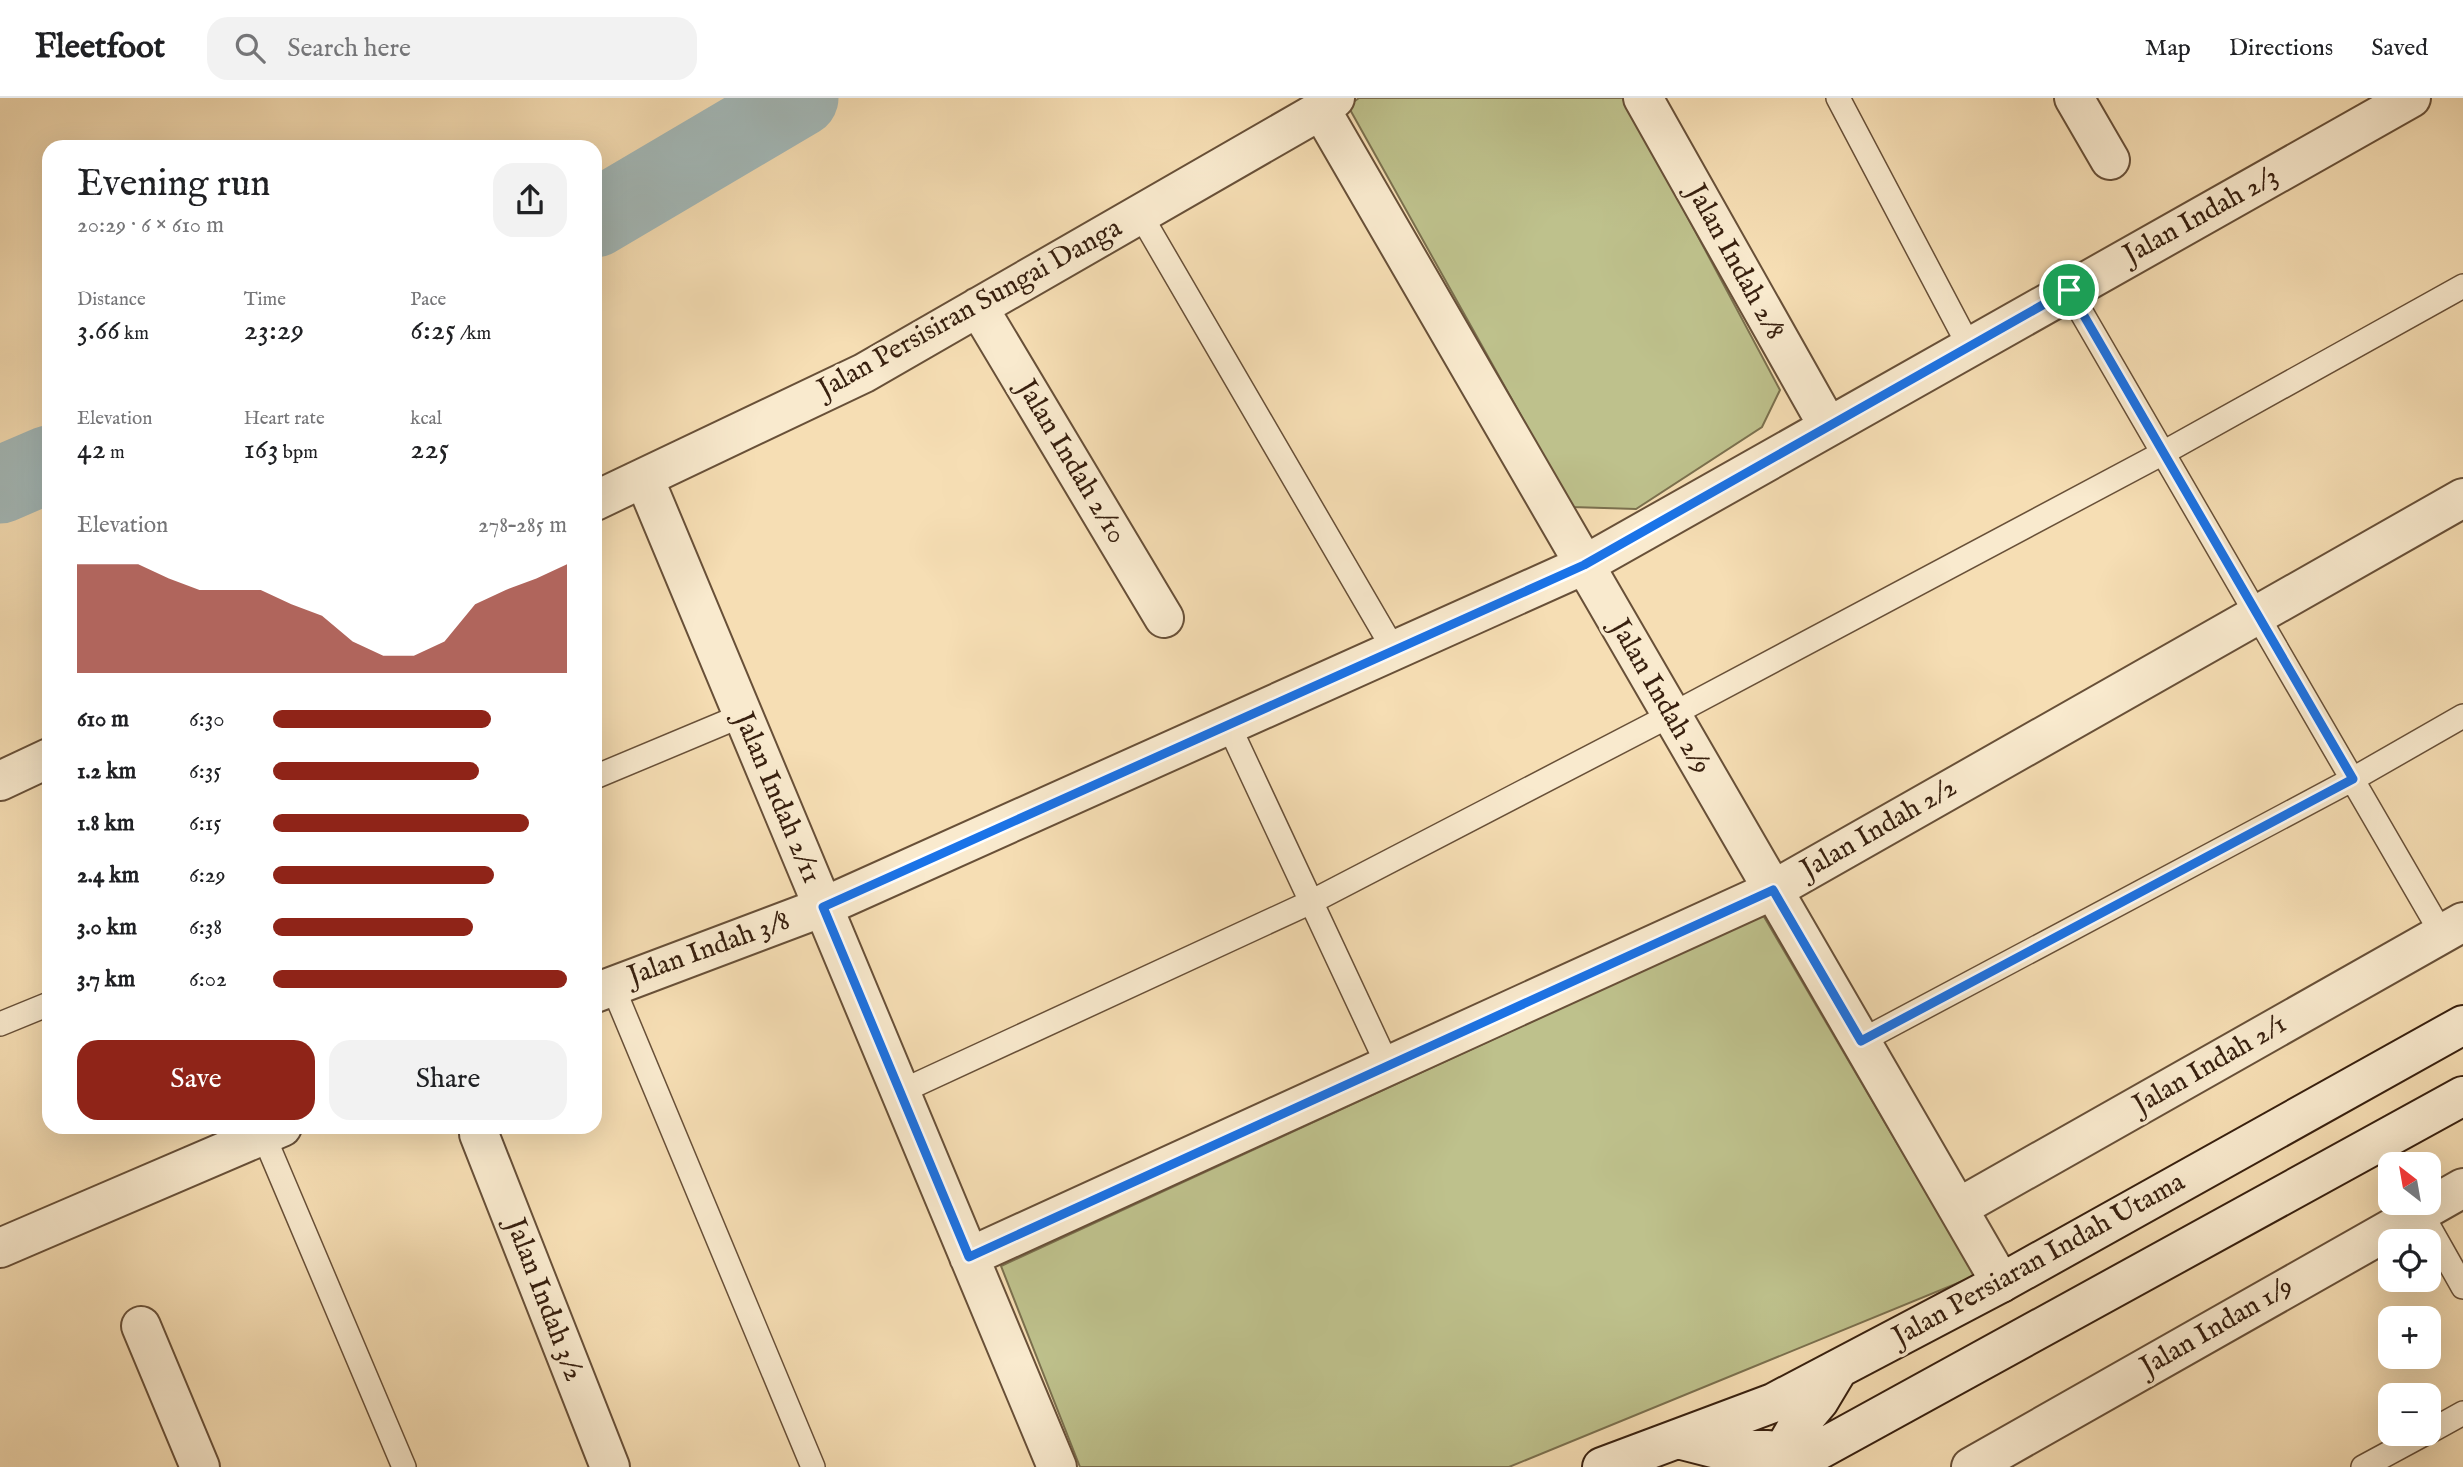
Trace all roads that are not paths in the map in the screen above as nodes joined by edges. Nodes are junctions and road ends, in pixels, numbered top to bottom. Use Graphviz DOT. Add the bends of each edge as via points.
graph roads {
  1 [pos="1643,98"];
  2 [pos="1838,98"];
  3 [pos="2074,98"];
  4 [pos="2411,98"];
  5 [pos="1328,104"];
  6 [pos="2109,160"];
  7 [pos="1140,214"];
  8 [pos="2463,286"];
  9 [pos="2069,290"];
  10 [pos="978,307"];
  11 [pos="1969,346"];
  12 [pos="1828,426"];
  13 [pos="2163,453"];
  14 [pos="644,478"];
  15 [pos="602,498"];
  16 [pos="2463,498"];
  17 [pos="1584,565"];
  18 [pos="2257,615"];
  19 [pos="1164,618"];
  20 [pos="1394,650"];
  21 [pos="743,715"];
  22 [pos="1671,715"];
  23 [pos="2463,716"];
  24 [pos="1228,724"];
  25 [pos="42,761"];
  26 [pos="602,774"];
  27 [pos="2353,779"];
  28 [pos="0,780"];
  29 [pos="1773,890"];
  30 [pos="1311,902"];
  31 [pos="823,907"];
  32 [pos="2453,928"];
  33 [pos="604,989"];
  34 [pos="42,1007"];
  35 [pos="0,1024"];
  36 [pos="2463,1025"];
  37 [pos="1861,1041"];
  38 [pos="1388,1066"];
  39 [pos="900,1092"];
  40 [pos="2463,1096"];
  41 [pos="259,1134"];
  42 [pos="270,1134"];
  43 [pos="479,1134"];
  44 [pos="2463,1188"];
  45 [pos="2441,1200"];
  46 [pos="1958,1208"];
  47 [pos="2413,1215"];
  48 [pos="2422,1215"];
  49 [pos="0,1248"];
  50 [pos="969,1257"];
  51 [pos="2001,1283"];
  52 [pos="2463,1287"];
  53 [pos="141,1326"];
  54 [pos="1837,1370"];
  55 [pos="2463,1413"];
  56 [pos="2441,1425"];
  57 [pos="1678,1439"];
  58 [pos="2401,1446"];
  59 [pos="200,1467"];
  60 [pos="404,1467"];
  61 [pos="610,1467"];
  62 [pos="813,1467"];
  63 [pos="1057,1467"];
  64 [pos="1602,1467"];
  65 [pos="1790,1467"];
  66 [pos="1971,1467"];
  67 [pos="2363,1467"];
  1 -- 12 [label="street, Jalan Indah 2/8"];
  2 -- 11 [label="lane"];
  3 -- 6 [label="street"];
  4 -- 9 [label="street, Jalan Indah 2/3"];
  5 -- 7 [label="street, Jalan Persisiran Sungai Danga"];
  5 -- 17 [label="street, Jalan Indah 2/9"];
  7 -- 10 [label="street, Jalan Persisiran Sungai Danga"];
  7 -- 20 [label="lane"];
  8 -- 13 [label="lane"];
  9 -- 11 [label="street, Jalan Indah 2/3"];
  9 -- 13 [label="lane"];
  10 -- 14 [label="street, Jalan Persisiran Sungai Danga" via="864,373"];
  10 -- 19 [label="street, Jalan Indah 2/10"];
  11 -- 12 [label="street, Jalan Indah 2/3"];
  12 -- 17 [label="street, Jalan Indah 2/3"];
  13 -- 18 [label="lane"];
  13 -- 22 [label="lane"];
  14 -- 15 [label="street, Jalan Persisiran Sungai Danga"];
  14 -- 21 [label="street, Jalan Indah 2/11"];
  16 -- 18 [label="street, Jalan Indah 2/2"];
  17 -- 20 [label="street, Jalan Indah 2/3"];
  17 -- 22 [label="street, Jalan Indah 2/9"];
  18 -- 27 [label="lane"];
  18 -- 29 [label="street, Jalan Indah 2/2"];
  20 -- 24 [label="street, Jalan Indah 2/3"];
  21 -- 26 [label="lane"];
  21 -- 31 [label="street, Jalan Indah 2/11"];
  22 -- 29 [label="street, Jalan Indah 2/9"];
  22 -- 30 [label="lane"];
  23 -- 27 [label="lane"];
  24 -- 30 [label="lane"];
  24 -- 31 [label="street, Jalan Indah 2/3"];
  25 -- 28 [label="street"];
  27 -- 32 [label="lane"];
  27 -- 37 [label="lane"];
  29 -- 37 [label="street, Jalan Indah 2/9"];
  29 -- 38 [label="street, Jalan Indah 2/2"];
  30 -- 38 [label="lane"];
  30 -- 39 [label="lane"];
  31 -- 33 [label="street, Jalan Indah 3/8"];
  31 -- 39 [label="street, Jalan Indah 2/11"];
  32 -- 46 [label="street, Jalan Indah 2/1"];
  33 -- 62 [label="lane"];
  34 -- 35 [label="lane"];
  36 -- 51 [label="street, Jalan Persiaran Indah Utama"];
  37 -- 46 [label="street, Jalan Indah 2/9"];
  38 -- 50 [label="street, Jalan Indah 2/2"];
  39 -- 50 [label="street, Jalan Indah 2/11"];
  40 -- 65 [label="street"];
  41 -- 49 [label="street"];
  42 -- 60 [label="lane"];
  43 -- 61 [label="street, Jalan Indah 3/2"];
  44 -- 45 [label="street, Jalan Indan 1/9"];
  46 -- 51 [label="street, Jalan Indah 2/9"];
  47 -- 66 [label="street, Jalan Indan 1/9"];
  48 -- 52 [label="lane"];
  50 -- 63 [label="street, Jalan Indah 2/11"];
  51 -- 54 [label="street, Jalan Persiaran Indah Utama"];
  53 -- 59 [label="street"];
  54 -- 57 [label="street, Jalan Persiaran Indah Utama" via="1773,1404"];
  54 -- 65 [label="street" via="1789,1441"];
  55 -- 56 [label="lane"];
  57 -- 64 [label="street, Jalan Persiaran Indah Utama"];
  57 -- 65 [label="street" via="1721,1450 1768,1450"];
  58 -- 67 [label="lane"];
}
